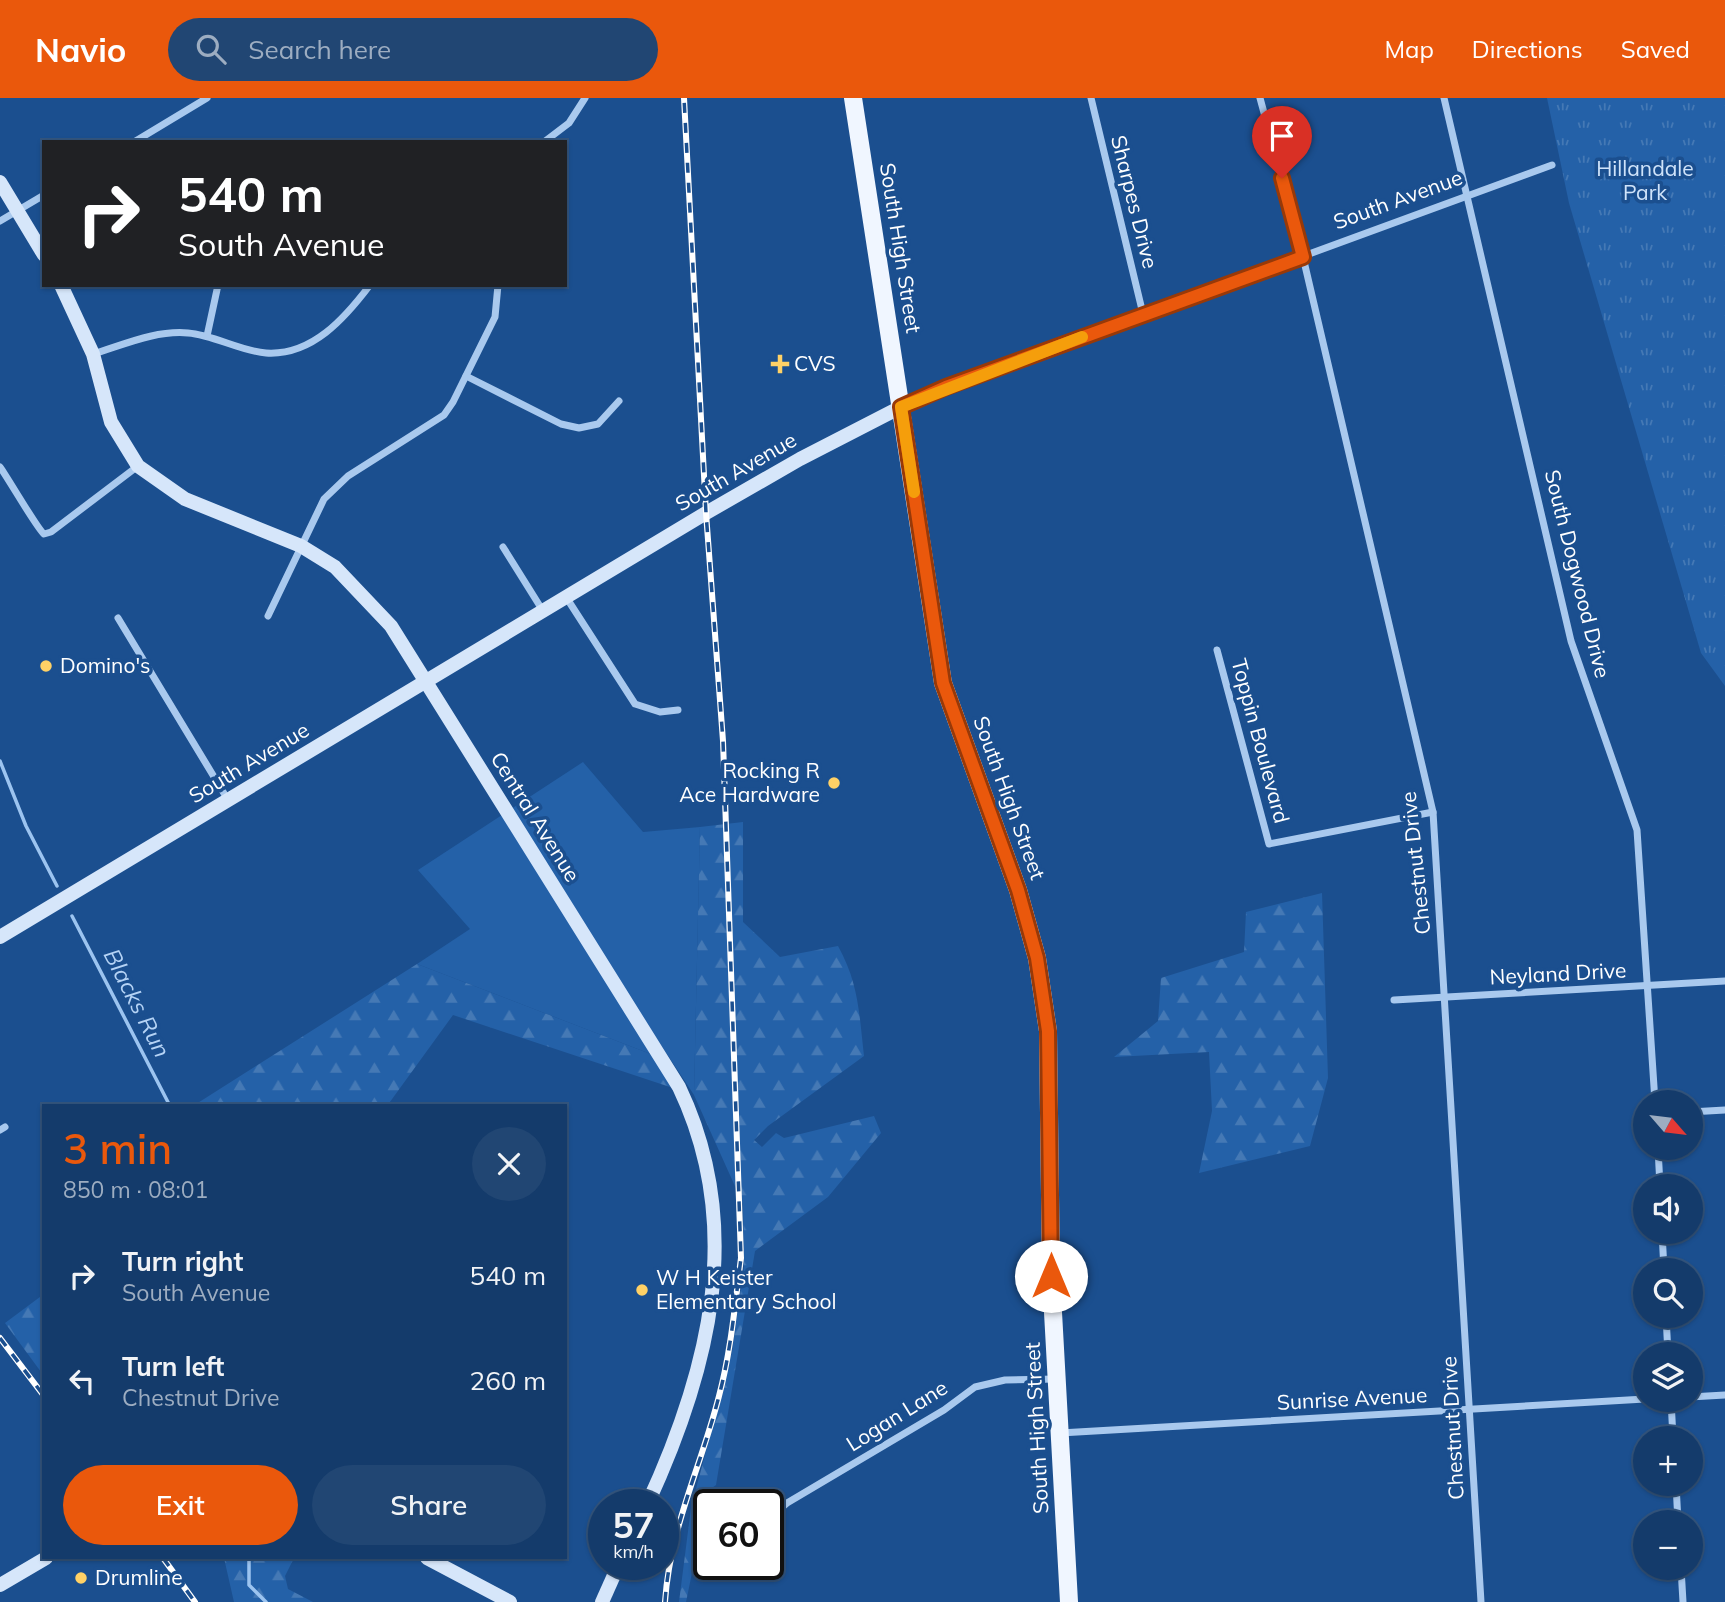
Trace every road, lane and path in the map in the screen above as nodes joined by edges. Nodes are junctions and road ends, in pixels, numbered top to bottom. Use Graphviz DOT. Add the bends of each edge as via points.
graph roads {
  1 [pos="207,98"];
  2 [pos="585,98"];
  3 [pos="853,98"];
  4 [pos="1091,98"];
  5 [pos="1261,98"];
  6 [pos="1444,98"];
  7 [pos="137,140"];
  8 [pos="546,140"];
  9 [pos="1552,165"];
  10 [pos="0,182"];
  11 [pos="42,196"];
  12 [pos="1468,196"];
  13 [pos="18,211"];
  14 [pos="0,221"];
  15 [pos="42,252"];
  16 [pos="1303,257"];
  17 [pos="62,287"];
  18 [pos="218,287"];
  19 [pos="368,287"];
  20 [pos="498,287"];
  21 [pos="1143,314"];
  22 [pos="207,336"];
  23 [pos="93,355"];
  24 [pos="466,376"];
  25 [pos="619,401"];
  26 [pos="901,407"];
  27 [pos="138,466"];
  28 [pos="0,467"];
  29 [pos="301,546"];
  30 [pos="503,547"];
  31 [pos="566,597"];
  32 [pos="543,611"];
  33 [pos="268,616"];
  34 [pos="118,618"];
  35 [pos="1217,650"];
  36 [pos="425,682"];
  37 [pos="678,710"];
  38 [pos="228,800"];
  39 [pos="1433,812"];
  40 [pos="0,937"];
  41 [pos="1725,981"];
  42 [pos="1648,986"];
  43 [pos="1445,998"];
  44 [pos="1394,1000"];
  45 [pos="1654,1090"];
  46 [pos="1725,1110"];
  47 [pos="1703,1111"];
  48 [pos="1057,1379"];
  49 [pos="1725,1395"];
  50 [pos="1703,1396"];
  51 [pos="1633,1400"];
  52 [pos="1470,1410"];
  53 [pos="1060,1433"];
  54 [pos="654,1489"];
  55 [pos="784,1506"];
  56 [pos="44,1559"];
  57 [pos="429,1559"];
  58 [pos="612,1580"];
  59 [pos="1682,1580"];
  60 [pos="0,1585"];
  61 [pos="510,1602"];
  62 [pos="602,1602"];
  63 [pos="1069,1602"];
  64 [pos="1481,1602"];
  65 [pos="1683,1602"];
  1 -- 7 [label="street"];
  2 -- 8 [label="street" via="569,122"];
  3 -- 26 [label="main road, South High Street"];
  4 -- 21 [label="street, Sharpes Drive"];
  5 -- 16 [label="street, Chestnut Drive"];
  6 -- 12 [label="street, South Dogwood Drive"];
  9 -- 12 [label="street, South Avenue"];
  10 -- 13 [label="street"];
  11 -- 13 [label="street"];
  12 -- 16 [label="street, South Avenue"];
  12 -- 42 [label="street, South Dogwood Drive" via="1572,640 1637,830"];
  13 -- 14 [label="street"];
  13 -- 15 [label="street"];
  16 -- 21 [label="street, South Avenue"];
  16 -- 39 [label="street, Chestnut Drive"];
  17 -- 23 [label="street, Central Avenue"];
  18 -- 22 [label="street"];
  19 -- 22 [label="street" via="344,318 310,343 284,351 265,353"];
  20 -- 24 [label="street" via="495,317"];
  21 -- 26 [label="street, South Avenue"];
  22 -- 23 [label="street" via="185,332 156,335"];
  23 -- 27 [label="street, Central Avenue" via="111,422"];
  24 -- 25 [label="street" via="571,427 598,424"];
  24 -- 29 [label="street" via="453,402 433,424 336,484"];
  26 -- 31 [label="street, South Avenue" via="769,476"];
  26 -- 48 [label="main road, South High Street" via="943,683 1018,890 1037,958 1048,1031"];
  27 -- 28 [label="street" via="51,533 40,532"];
  27 -- 29 [label="street, Central Avenue" via="185,499"];
  29 -- 33 [label="street"];
  29 -- 36 [label="street, Central Avenue" via="335,567 370,600"];
  30 -- 32 [label="street"];
  31 -- 32 [label="street, South Avenue"];
  31 -- 37 [label="street" via="632,702 644,710"];
  32 -- 36 [label="street, South Avenue"];
  34 -- 38 [label="street"];
  35 -- 39 [label="street, Toppin Boulevard" via="1269,844"];
  36 -- 38 [label="street, South Avenue"];
  36 -- 54 [label="street, Central Avenue" via="679,1087 704,1146 714,1218 704,1343 681,1426"];
  38 -- 40 [label="street, South Avenue"];
  39 -- 43 [label="street, Chestnut Drive"];
  41 -- 42 [label="street, Neyland Drive"];
  42 -- 43 [label="street, Neyland Drive"];
  42 -- 45 [label="street, South Dogwood Drive"];
  43 -- 44 [label="street, Neyland Drive"];
  43 -- 52 [label="street, Chestnut Drive"];
  46 -- 47 [label="street"];
  48 -- 53 [label="main road, South High Street"];
  48 -- 55 [label="street, Logan Lane" via="998,1381 975,1387"];
  49 -- 50 [label="street"];
  51 -- 52 [label="street, Sunrise Avenue"];
  52 -- 53 [label="street, Sunrise Avenue"];
  52 -- 64 [label="street, Chestnut Drive"];
  53 -- 63 [label="main road, South High Street"];
  56 -- 60 [label="street"];
  57 -- 61 [label="street"];
  58 -- 62 [label="street"];
  59 -- 65 [label="street"];
}
